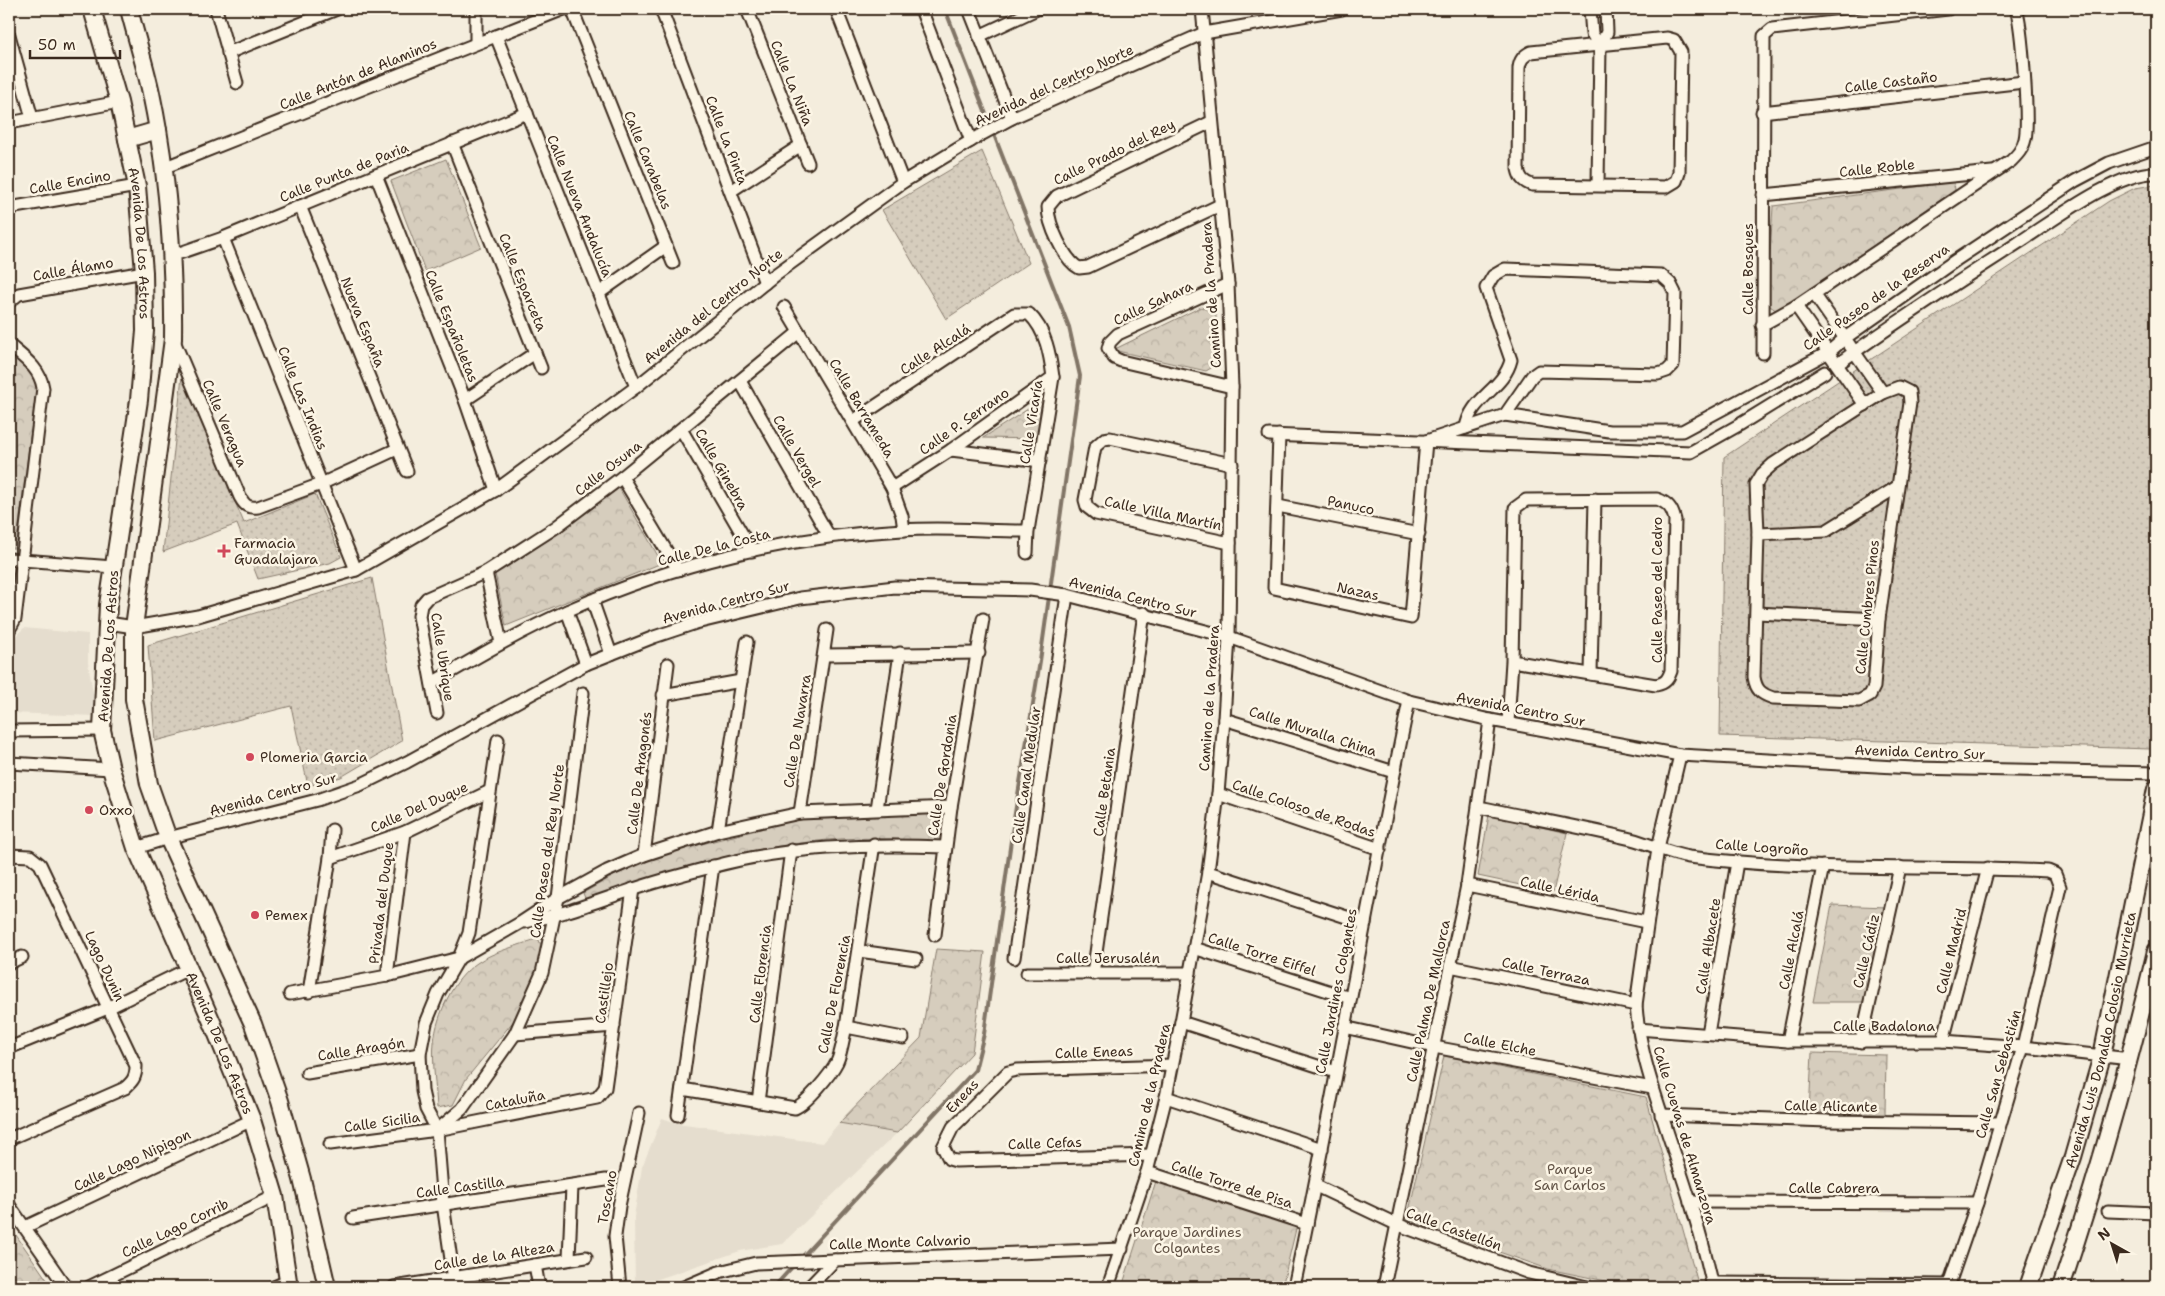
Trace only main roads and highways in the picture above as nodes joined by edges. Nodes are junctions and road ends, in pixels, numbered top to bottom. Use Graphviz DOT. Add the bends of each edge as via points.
graph roads {
  1 [pos="92,9"];
  2 [pos="129,9"];
  3 [pos="158,130"];
  4 [pos="127,139"];
  5 [pos="2156,789"];
  6 [pos="2156,951"];
  7 [pos="284,1285"];
  8 [pos="327,1287"];
  9 [pos="2028,1287"];
  10 [pos="2061,1287"];
  1 -- 4 [label="main road, Avenida De Los Astros"];
  2 -- 3 [label="main road, Avenida De Los Astros"];
  3 -- 4 [label="main road"];
  3 -- 8 [label="main road, Avenida De Los Astros" via="172,256 173,339 134,627 134,699 149,784 168,838 253,1024 283,1109"];
  4 -- 7 [label="main road, Avenida De Los Astros" via="136,186 144,272 145,331 113,567 102,730 136,848 252,1120 275,1196"];
  5 -- 9 [label="main road, Avenida Luis Donaldo Colosio Murrieta" via="2102,1056 2073,1157"];
  6 -- 10 [label="main road" via="2130,1059"];
}
